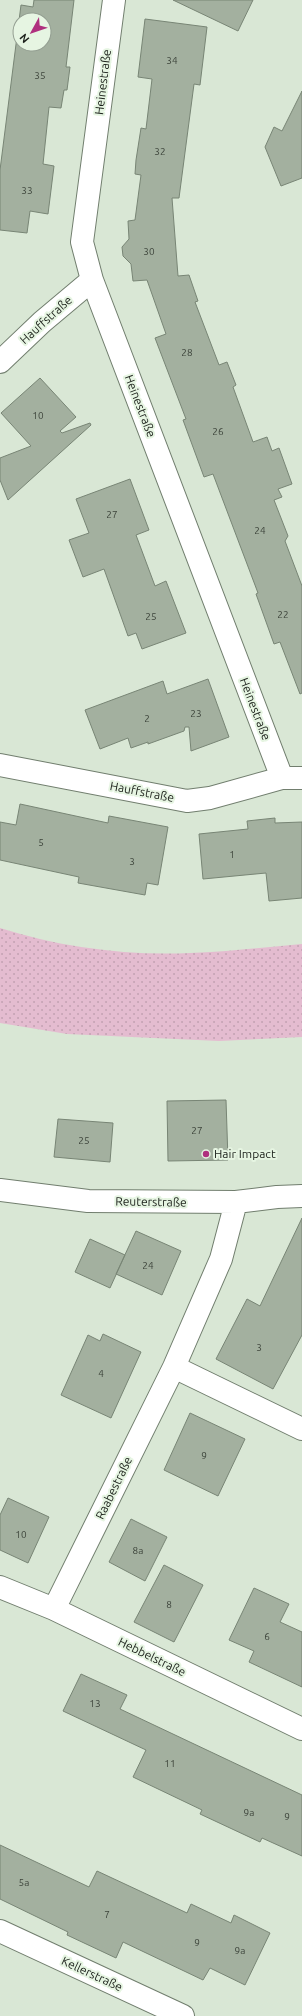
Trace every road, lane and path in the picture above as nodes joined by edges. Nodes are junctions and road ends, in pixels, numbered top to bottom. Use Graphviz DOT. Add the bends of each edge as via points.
graph roads {
  1 [pos="114,0"];
  2 [pos="92,280"];
  3 [pos="0,362"];
  4 [pos="0,765"];
  5 [pos="292,778"];
  6 [pos="0,1190"];
  7 [pos="302,1196"];
  8 [pos="236,1202"];
  9 [pos="174,1367"];
  10 [pos="302,1429"];
  11 [pos="0,1587"];
  12 [pos="54,1610"];
  13 [pos="302,1729"];
  14 [pos="0,1932"];
  15 [pos="183,2016"];
  1 -- 2 [label="street, Heinestraße" via="82,242"];
  2 -- 3 [label="street, Hauffstraße"];
  2 -- 5 [label="street, Heinestraße"];
  4 -- 5 [label="street, Hauffstraße" via="186,800 210,798"];
  6 -- 8 [label="street, Reuterstraße" via="88,1201"];
  7 -- 8 [label="street, Reuterstraße"];
  8 -- 9 [label="street, Raabestraße" via="221,1259"];
  9 -- 10 [label="street"];
  9 -- 12 [label="street, Raabestraße"];
  11 -- 12 [label="street, Hebbelstraße"];
  12 -- 13 [label="street, Hebbelstraße"];
  14 -- 15 [label="street, Kellerstraße"];
}
